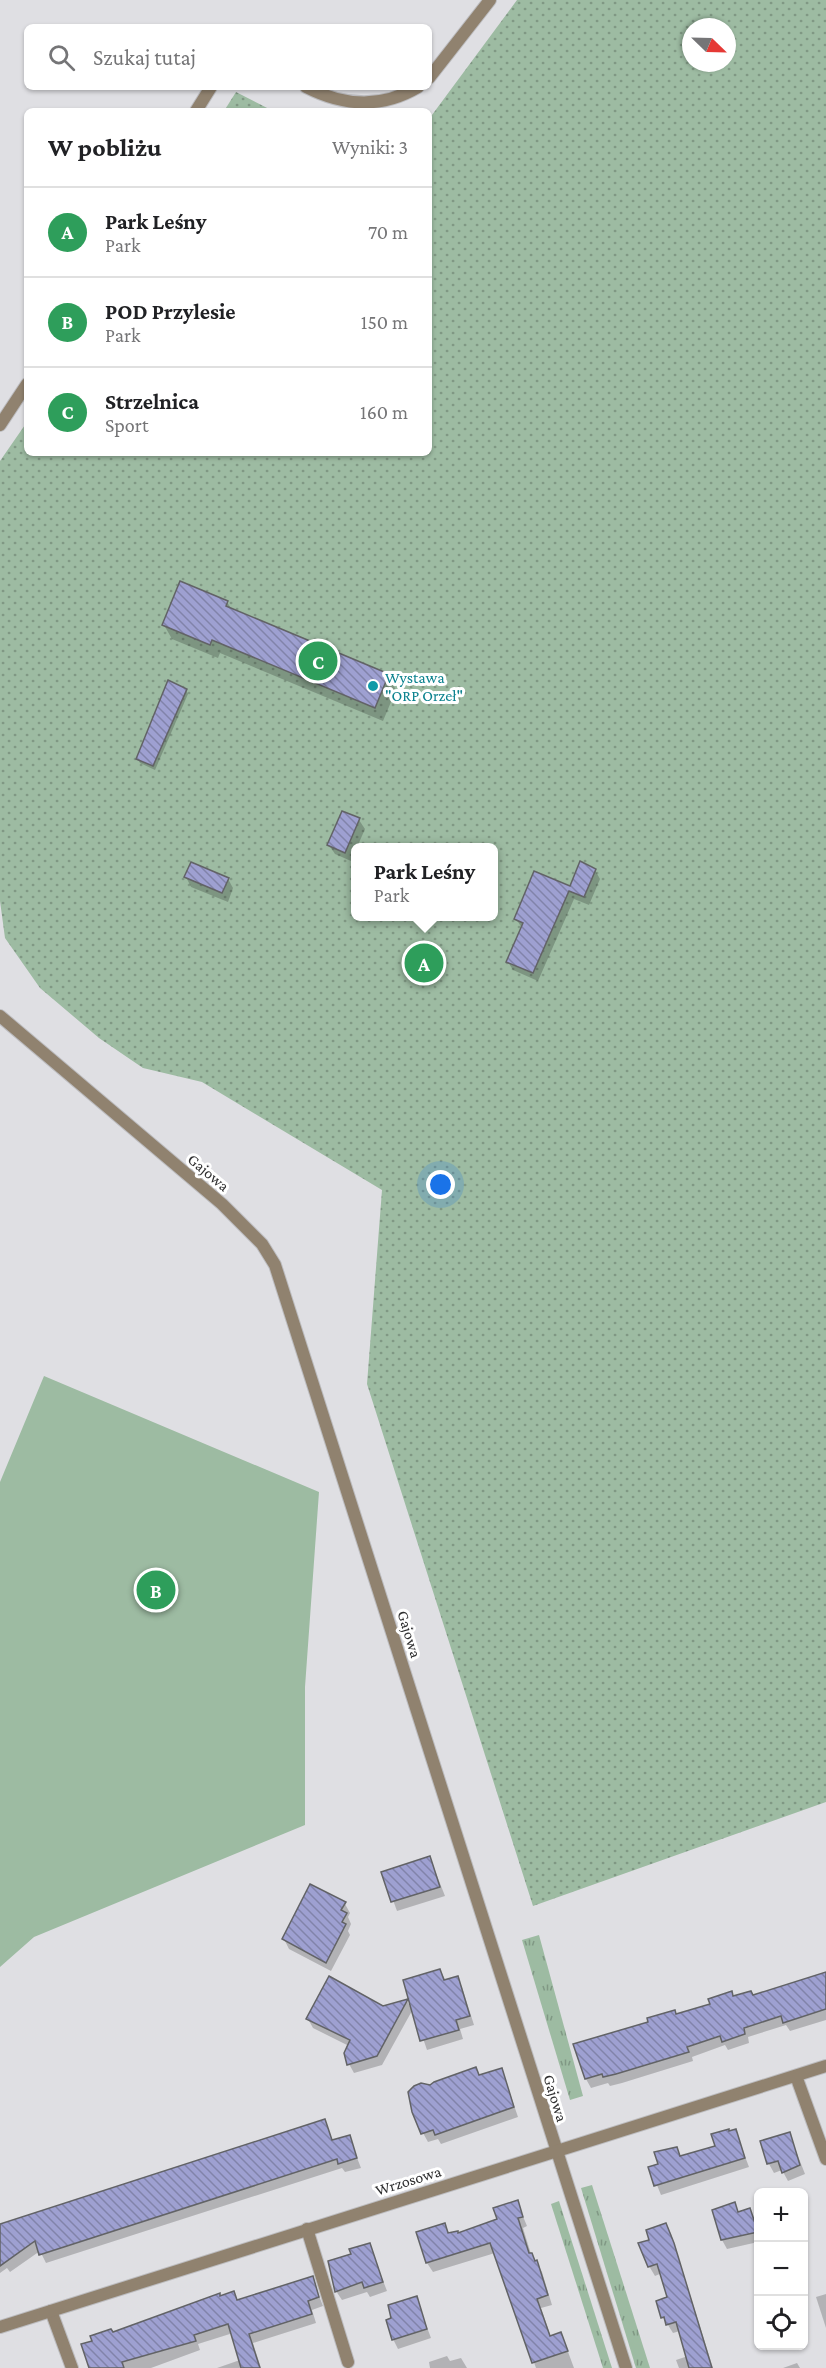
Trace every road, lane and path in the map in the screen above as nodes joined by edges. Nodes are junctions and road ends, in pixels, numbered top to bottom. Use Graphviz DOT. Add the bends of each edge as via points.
graph roads {
  1 [pos="489,0"];
  2 [pos="432,74"];
  3 [pos="209,90"];
  4 [pos="313,90"];
  5 [pos="411,90"];
  6 [pos="198,108"];
  7 [pos="24,389"];
  8 [pos="0,425"];
  9 [pos="0,1016"];
  10 [pos="826,2066"];
  11 [pos="796,2076"];
  12 [pos="556,2151"];
  13 [pos="826,2159"];
  14 [pos="307,2229"];
  15 [pos="51,2311"];
  16 [pos="0,2327"];
  17 [pos="348,2362"];
  18 [pos="72,2368"];
  19 [pos="626,2368"];
  1 -- 2 [label="street"];
  3 -- 6 [label="street"];
  4 -- 5 [label="street" via="358,103 381,102"];
  7 -- 8 [label="street"];
  9 -- 12 [label="street, Gajowa" via="222,1204 262,1244 275,1265"];
  10 -- 11 [label="street, Wrzosowa"];
  11 -- 12 [label="street, Wrzosowa"];
  11 -- 13 [label="street"];
  12 -- 14 [label="street, Wrzosowa"];
  12 -- 19 [label="street, Gajowa"];
  14 -- 15 [label="street, Wrzosowa"];
  14 -- 17 [label="street"];
  15 -- 16 [label="street, Wrzosowa"];
  15 -- 18 [label="street"];
}
